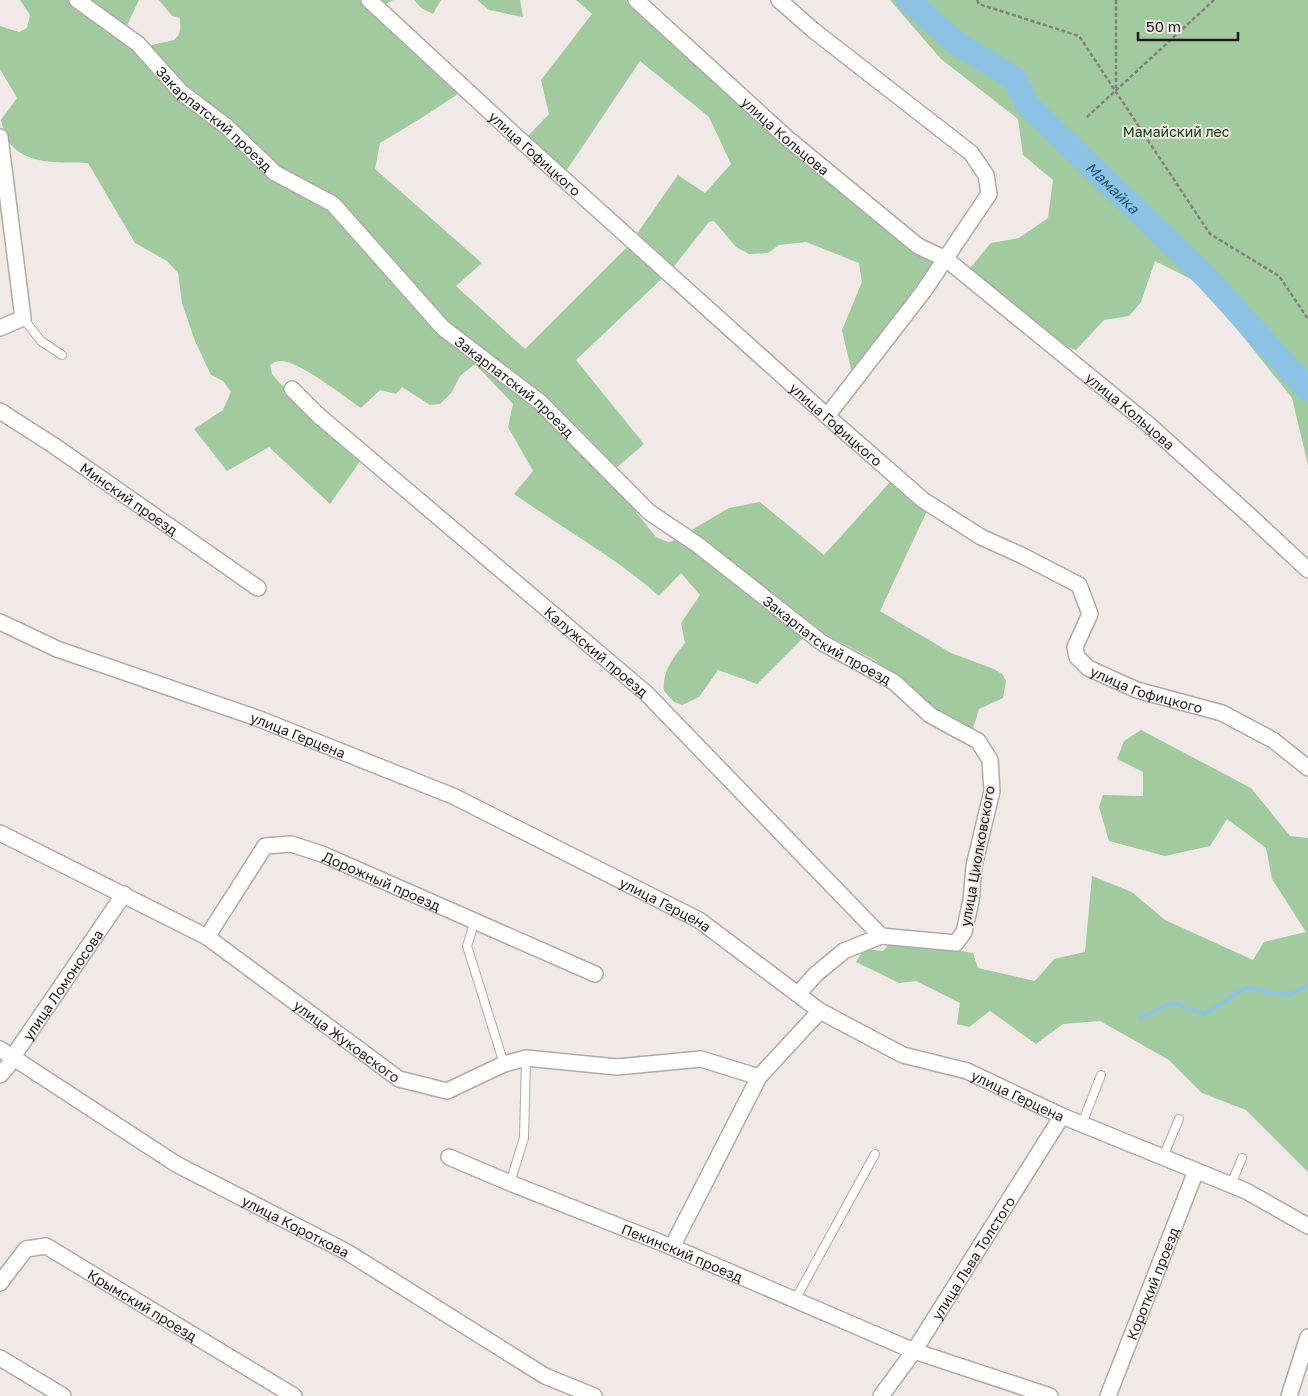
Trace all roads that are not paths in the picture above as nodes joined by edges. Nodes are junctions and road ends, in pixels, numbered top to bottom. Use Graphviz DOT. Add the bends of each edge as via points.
graph roads {
  1 [pos="77,0"];
  2 [pos="369,0"];
  3 [pos="636,0"];
  4 [pos="779,0"];
  5 [pos="0,137"];
  6 [pos="946,258"];
  7 [pos="23,318"];
  8 [pos="0,328"];
  9 [pos="62,355"];
  10 [pos="292,390"];
  11 [pos="0,412"];
  12 [pos="827,416"];
  13 [pos="1308,570"];
  14 [pos="258,588"];
  15 [pos="0,622"];
  16 [pos="978,741"];
  17 [pos="1308,768"];
  18 [pos="0,833"];
  19 [pos="124,894"];
  20 [pos="475,922"];
  21 [pos="881,936"];
  22 [pos="207,937"];
  23 [pos="596,974"];
  24 [pos="798,994"];
  25 [pos="820,1011"];
  26 [pos="6,1053"];
  27 [pos="526,1058"];
  28 [pos="504,1064"];
  29 [pos="0,1075"];
  30 [pos="1101,1075"];
  31 [pos="759,1077"];
  32 [pos="1062,1116"];
  33 [pos="1179,1119"];
  34 [pos="1082,1124"];
  35 [pos="875,1154"];
  36 [pos="449,1156"];
  37 [pos="1163,1157"];
  38 [pos="1242,1158"];
  39 [pos="1196,1171"];
  40 [pos="510,1183"];
  41 [pos="1231,1185"];
  42 [pos="1308,1226"];
  43 [pos="672,1247"];
  44 [pos="0,1283"];
  45 [pos="795,1300"];
  46 [pos="1308,1337"];
  47 [pos="914,1351"];
  48 [pos="0,1358"];
  49 [pos="63,1396"];
  50 [pos="294,1396"];
  51 [pos="594,1396"];
  52 [pos="881,1396"];
  53 [pos="1050,1396"];
  54 [pos="1108,1396"];
  55 [pos="1289,1396"];
  1 -- 16 [label="street, Закарпатский проезд" via="138,44 181,92 226,126 275,173 334,204 443,328 540,402 649,512 698,544 821,642 894,682 930,715"];
  2 -- 12 [label="street, улица Гофицкого"];
  3 -- 6 [label="street, улица Кольцова" via="787,138 918,246"];
  4 -- 6 [label="street" via="971,153 986,174 989,194"];
  5 -- 7 [label="street"];
  6 -- 12 [label="street"];
  6 -- 13 [label="street, улица Кольцова" via="1148,424"];
  7 -- 8 [label="street"];
  7 -- 9 [label="lane" via="41,341"];
  10 -- 21 [label="street, Калужский проезд" via="646,693"];
  11 -- 14 [label="street, Минский проезд" via="53,445"];
  12 -- 17 [label="street, улица Гофицкого" via="923,500 980,538 1079,585 1090,614 1074,647 1077,657 1088,668 1137,690 1222,713 1273,740"];
  15 -- 24 [label="street, улица Герцена" via="57,649 257,718 453,796 699,920"];
  16 -- 21 [label="street, улица Циолковского" via="990,760 992,791 974,866 964,932 956,944"];
  18 -- 19 [label="street, улица Жуковского"];
  19 -- 22 [label="street, улица Жуковского"];
  19 -- 26 [label="street, улица Ломоносова"];
  20 -- 22 [label="street, Дорожный проезд" via="322,854 291,844 265,846"];
  20 -- 23 [label="street, Дорожный проезд"];
  20 -- 28 [label="lane" via="467,946"];
  21 -- 24 [label="street, улица Циолковского" via="844,951"];
  22 -- 28 [label="street, улица Жуковского" via="399,1079 447,1091"];
  24 -- 25 [label="street, улица Герцена"];
  25 -- 31 [label="street"];
  25 -- 32 [label="street, улица Герцена" via="903,1056 967,1071"];
  26 -- 29 [label="street, улица Ломоносова" via="8,1066"];
  26 -- 51 [label="street, улица Короткова" via="176,1164 347,1252 545,1376"];
  27 -- 28 [label="street, улица Жуковского"];
  27 -- 31 [label="street, улица Жуковского" via="617,1067 701,1059"];
  27 -- 40 [label="lane" via="524,1138"];
  30 -- 34 [label="lane"];
  31 -- 43 [label="street"];
  32 -- 34 [label="street, улица Герцена"];
  32 -- 47 [label="street, улица Льва Толстого"];
  33 -- 37 [label="lane"];
  34 -- 37 [label="street, улица Герцена"];
  35 -- 45 [label="lane"];
  36 -- 40 [label="street, Пекинский проезд"];
  37 -- 39 [label="street, улица Герцена"];
  38 -- 41 [label="lane"];
  39 -- 41 [label="street, улица Герцена"];
  39 -- 54 [label="street, Короткий проезд"];
  40 -- 43 [label="street, Пекинский проезд"];
  41 -- 42 [label="street, улица Герцена"];
  43 -- 45 [label="street, Пекинский проезд"];
  44 -- 50 [label="street, Крымский проезд" via="26,1249 46,1246"];
  45 -- 47 [label="street, Пекинский проезд"];
  46 -- 55 [label="street"];
  47 -- 52 [label="street, улица Льва Толстого"];
  47 -- 53 [label="street, Пекинский проезд"];
  48 -- 49 [label="street"];
}
